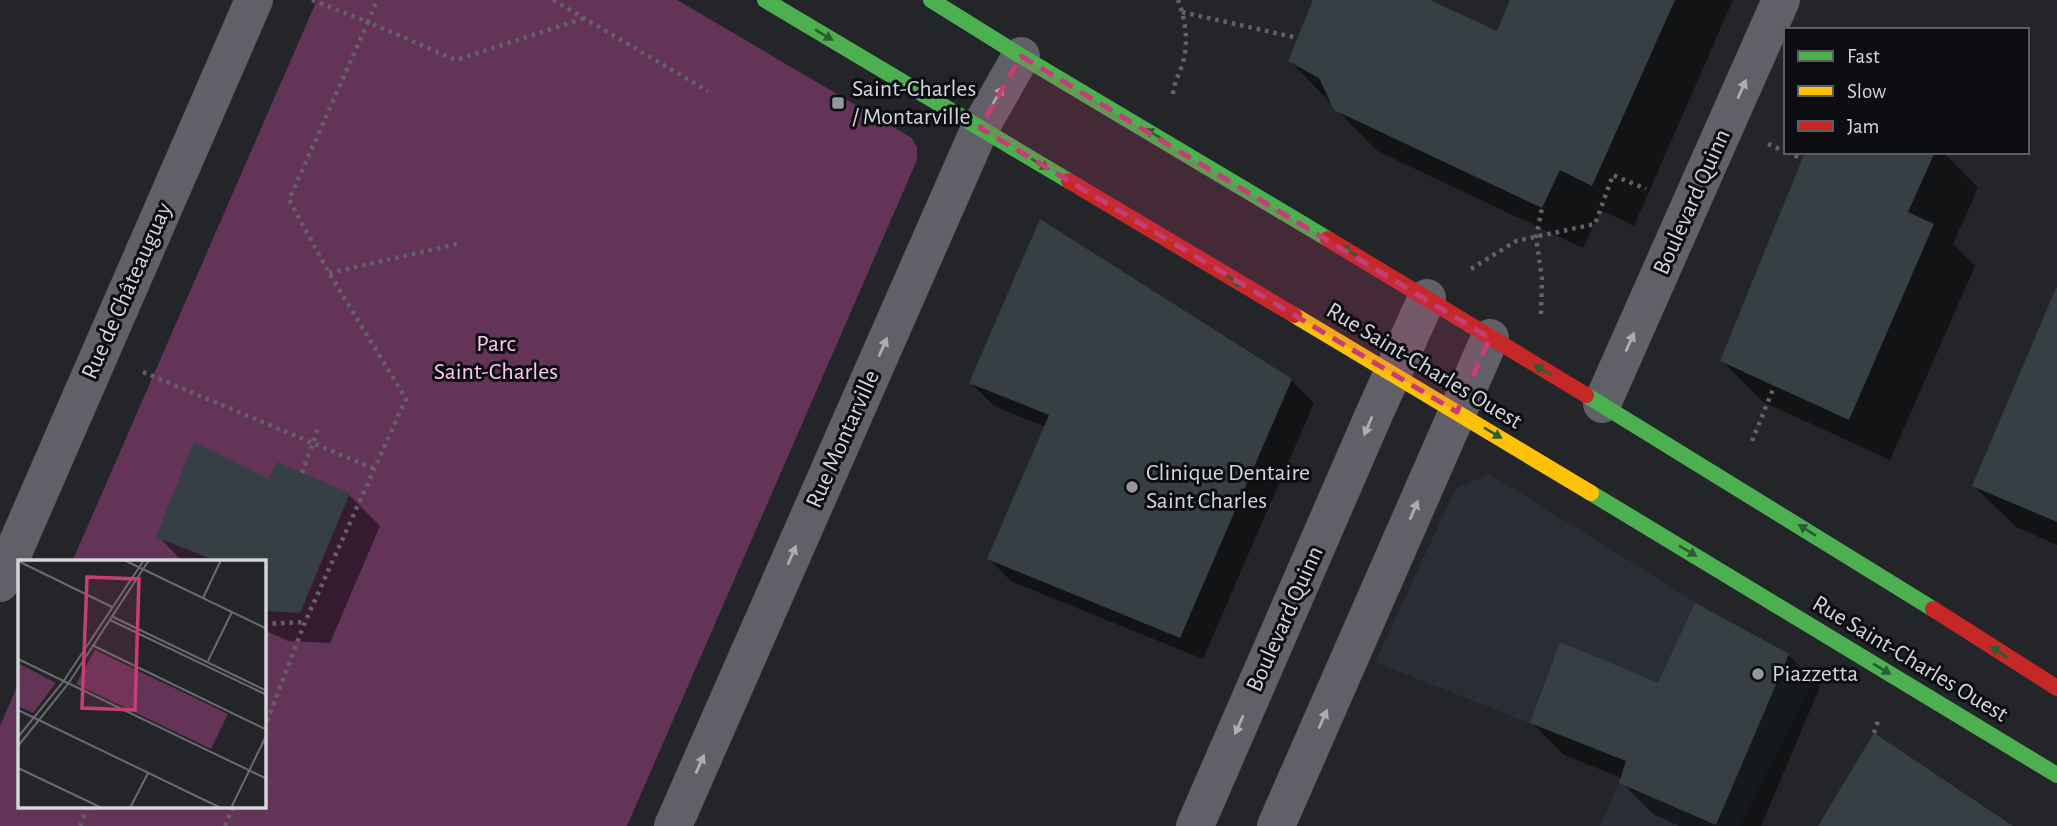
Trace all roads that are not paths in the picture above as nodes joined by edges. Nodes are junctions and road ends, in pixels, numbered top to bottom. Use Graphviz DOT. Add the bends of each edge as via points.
graph roads {
  1 [pos="254,0"];
  2 [pos="765,0"];
  3 [pos="931,0"];
  4 [pos="1781,0"];
  5 [pos="1021,56"];
  6 [pos="980,128"];
  7 [pos="1427,298"];
  8 [pos="1490,338"];
  9 [pos="1392,373"];
  10 [pos="1602,404"];
  11 [pos="1457,412"];
  12 [pos="0,583"];
  13 [pos="2057,688"];
  14 [pos="2057,775"];
  15 [pos="673,826"];
  16 [pos="1195,826"];
  17 [pos="1276,826"];
  1 -- 12 [label="street, Rue de Châteauguay"];
  2 -- 6 [label="street, Rue Saint-Charles Ouest, one-way"];
  3 -- 5 [label="street"];
  10 -- 4 [label="street, Boulevard Quinn, one-way"];
  6 -- 5 [label="street, Rue Montarville, one-way"];
  7 -- 5 [label="street, one-way"];
  6 -- 9 [label="street, Rue Saint-Charles Ouest, one-way"];
  15 -- 6 [label="street, Rue Montarville, one-way"];
  7 -- 8 [label="street"];
  7 -- 9 [label="street, Boulevard Quinn"];
  10 -- 8 [label="street, one-way"];
  8 -- 11 [label="street"];
  9 -- 11 [label="street, Rue Saint-Charles Ouest"];
  9 -- 16 [label="street, Boulevard Quinn, one-way"];
  13 -- 10 [label="street, one-way"];
  11 -- 14 [label="street, Rue Saint-Charles Ouest, one-way"];
  17 -- 11 [label="street, one-way"];
}
